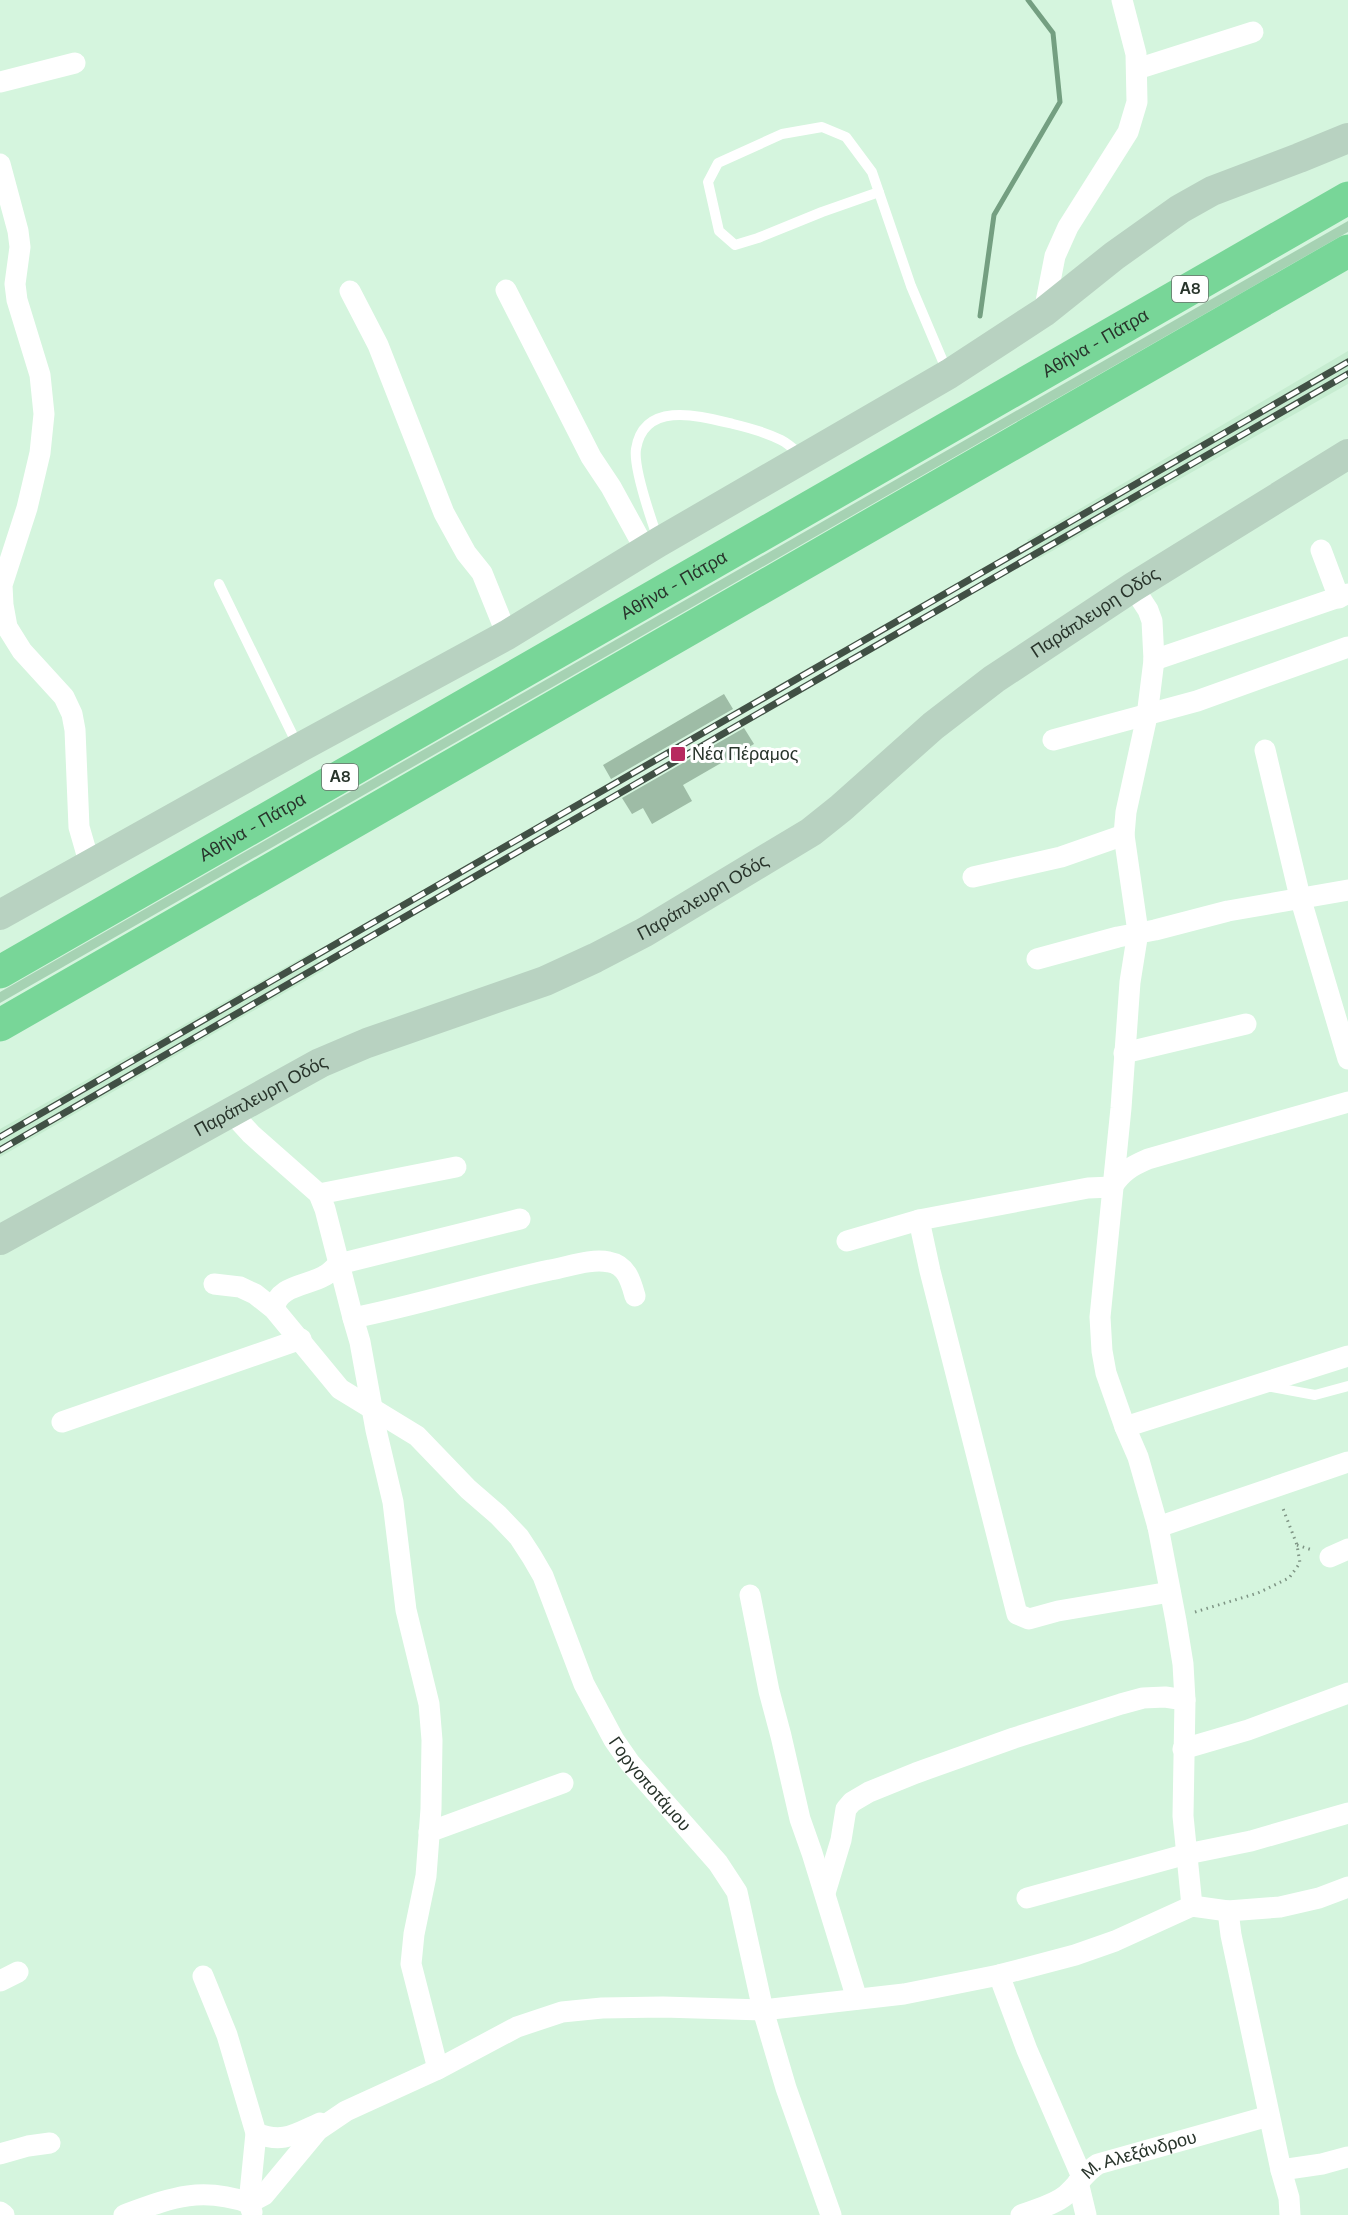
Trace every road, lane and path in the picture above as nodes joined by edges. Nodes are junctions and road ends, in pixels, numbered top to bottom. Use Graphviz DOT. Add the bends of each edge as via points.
graph roads {
  1 [pos="1122,0"];
  2 [pos="1253,32"];
  3 [pos="75,63"];
  4 [pos="1137,69"];
  5 [pos="0,82"];
  6 [pos="1348,138"];
  7 [pos="0,164"];
  8 [pos="1347,185"];
  9 [pos="879,192"];
  10 [pos="1348,251"];
  11 [pos="506,290"];
  12 [pos="350,291"];
  13 [pos="1044,312"];
  14 [pos="1102,315"];
  15 [pos="949,374"];
  16 [pos="1032,380"];
  17 [pos="1122,408"];
  18 [pos="1047,424"];
  19 [pos="1348,454"];
  20 [pos="806,459"];
  21 [pos="653,546"];
  22 [pos="1322,550"];
  23 [pos="219,585"];
  24 [pos="1133,587"];
  25 [pos="1343,596"];
  26 [pos="507,635"];
  27 [pos="1348,647"];
  28 [pos="1154,660"];
  29 [pos="1147,716"];
  30 [pos="1053,740"];
  31 [pos="299,748"];
  32 [pos="1265,750"];
  33 [pos="1124,835"];
  34 [pos="90,865"];
  35 [pos="973,877"];
  36 [pos="1348,890"];
  37 [pos="1300,897"];
  38 [pos="0,915"];
  39 [pos="1138,932"];
  40 [pos="1037,959"];
  41 [pos="0,972"];
  42 [pos="1246,1024"];
  43 [pos="0,1025"];
  44 [pos="1124,1053"];
  45 [pos="1348,1059"];
  46 [pos="1348,1102"];
  47 [pos="231,1111"];
  48 [pos="456,1167"];
  49 [pos="1112,1187"];
  50 [pos="319,1194"];
  51 [pos="520,1219"];
  52 [pos="919,1220"];
  53 [pos="0,1240"];
  54 [pos="847,1241"];
  55 [pos="339,1264"];
  56 [pos="214,1284"];
  57 [pos="635,1296"];
  58 [pos="274,1309"];
  59 [pos="352,1318"];
  60 [pos="301,1339"];
  61 [pos="1348,1356"];
  62 [pos="1257,1385"];
  63 [pos="1348,1386"];
  64 [pos="373,1408"];
  65 [pos="62,1422"];
  66 [pos="1125,1427"];
  67 [pos="1348,1462"];
  68 [pos="1273,1488"];
  69 [pos="1158,1527"];
  70 [pos="1170,1592"];
  71 [pos="750,1595"];
  72 [pos="1176,1621"];
  73 [pos="1348,1693"];
  74 [pos="1185,1700"];
  75 [pos="1183,1749"];
  76 [pos="563,1783"];
  77 [pos="1348,1813"];
  78 [pos="429,1832"];
  79 [pos="1187,1854"];
  80 [pos="1348,1887"];
  81 [pos="825,1893"];
  82 [pos="1027,1898"];
  83 [pos="1192,1906"];
  84 [pos="1228,1911"];
  85 [pos="999,1975"];
  86 [pos="203,1976"];
  87 [pos="857,1999"];
  88 [pos="763,2010"];
  89 [pos="438,2069"];
  90 [pos="346,2111"];
  91 [pos="1269,2116"];
  92 [pos="256,2133"];
  93 [pos="50,2143"];
  94 [pos="0,2154"];
  95 [pos="1348,2157"];
  96 [pos="1281,2170"];
  97 [pos="1080,2179"];
  98 [pos="251,2209"];
  99 [pos="0,2212"];
  100 [pos="4,2215"];
  101 [pos="124,2215"];
  102 [pos="831,2215"];
  103 [pos="1021,2215"];
  104 [pos="1086,2215"];
  105 [pos="1290,2215"];
  1 -- 4 [label="street"];
  2 -- 4 [label="street"];
  3 -- 5 [label="street"];
  4 -- 13 [label="street" via="1137,102 1128,132 1068,226 1055,256"];
  6 -- 13 [label="main road" via="1212,190 1131,243"];
  7 -- 34 [label="street" via="18,231 17,300 40,375 44,414 40,453 27,508 2,585 3,605 8,627 22,651 64,697 72,714 79,827"];
  8 -- 16 [label="highway, Αθήνα - Πάτρα / Α8"];
  9 -- 9 [label="lane" via="872,172 846,137 822,127 782,134 718,163 708,182 719,231 735,245"];
  9 -- 15 [label="lane" via="911,286"];
  10 -- 18 [label="highway, Α8"];
  11 -- 21 [label="street" via="591,457"];
  12 -- 26 [label="street" via="378,345 444,513 482,573"];
  13 -- 15 [label="main road"];
  14 -- 16 [label="highway"];
  15 -- 20 [label="main road"];
  16 -- 41 [label="highway, Αθήνα - Πάτρα / Α8"];
  17 -- 18 [label="highway"];
  18 -- 43 [label="highway, Α8"];
  19 -- 24 [label="main road, Παράπλευρη Οδός"];
  20 -- 21 [label="main road"];
  20 -- 21 [label="lane" via="760,430 705,417 680,413 651,424 640,433 635,451"];
  21 -- 26 [label="main road"];
  22 -- 25 [label="street"];
  23 -- 31 [label="lane"];
  24 -- 28 [label="street" via="1152,621"];
  24 -- 47 [label="main road, Παράπλευρη Οδός" via="985,685 811,832 645,932 545,981 320,1063"];
  25 -- 28 [label="street"];
  26 -- 31 [label="main road"];
  27 -- 29 [label="street"];
  28 -- 29 [label="street"];
  29 -- 30 [label="street"];
  29 -- 33 [label="street"];
  31 -- 34 [label="main road"];
  32 -- 37 [label="street"];
  33 -- 35 [label="street" via="1061,857"];
  33 -- 39 [label="street"];
  34 -- 38 [label="main road"];
  36 -- 37 [label="street"];
  37 -- 39 [label="street"];
  37 -- 45 [label="street"];
  39 -- 40 [label="street"];
  39 -- 44 [label="street"];
  42 -- 44 [label="street"];
  44 -- 49 [label="street"];
  46 -- 49 [label="street" via="1148,1159 1130,1166"];
  47 -- 50 [label="street" via="251,1134"];
  47 -- 53 [label="main road, Παράπλευρη Οδός"];
  48 -- 50 [label="street"];
  49 -- 52 [label="street" via="1088,1188"];
  49 -- 66 [label="street" via="1100,1317 1106,1373"];
  50 -- 55 [label="street"];
  51 -- 55 [label="street"];
  52 -- 54 [label="street"];
  52 -- 70 [label="street" via="1017,1614 1029,1619"];
  55 -- 58 [label="street" via="323,1277 281,1294"];
  55 -- 59 [label="street"];
  56 -- 58 [label="street, Γοργοποτάμου" via="240,1287"];
  57 -- 59 [label="street" via="619,1265 597,1261"];
  58 -- 60 [label="street, Γοργοποτάμου"];
  59 -- 64 [label="street"];
  60 -- 64 [label="street, Γοργοποτάμου" via="340,1389"];
  60 -- 65 [label="street"];
  61 -- 62 [label="street"];
  62 -- 63 [label="lane" via="1315,1395"];
  62 -- 66 [label="street"];
  64 -- 78 [label="street" via="393,1502 406,1610 429,1704"];
  64 -- 88 [label="street, Γοργοποτάμου" via="417,1436 519,1537 532,1557 585,1684 614,1740 734,1886"];
  66 -- 69 [label="street"];
  67 -- 68 [label="street"];
  68 -- 69 [label="street"];
  68 -- 72 [label="path" via="1289,1522 1300,1563 1289,1578 1258,1593 1201,1609"];
  69 -- 70 [label="street"];
  70 -- 72 [label="street"];
  71 -- 81 [label="street" via="792,1791"];
  72 -- 74 [label="street"];
  73 -- 75 [label="street"];
  74 -- 75 [label="street"];
  74 -- 81 [label="street" via="1143,1698 1121,1704 869,1792 846,1809"];
  75 -- 79 [label="street"];
  76 -- 78 [label="street"];
  77 -- 79 [label="street" via="1251,1841"];
  78 -- 89 [label="street" via="411,1964"];
  79 -- 82 [label="street"];
  79 -- 83 [label="street"];
  80 -- 84 [label="street" via="1299,1903"];
  81 -- 87 [label="street"];
  83 -- 84 [label="street"];
  83 -- 85 [label="street" via="1115,1941"];
  84 -- 91 [label="street"];
  85 -- 87 [label="street"];
  85 -- 97 [label="street"];
  86 -- 92 [label="street" via="227,2035"];
  87 -- 88 [label="street"];
  88 -- 89 [label="street" via="663,2007 562,2012 517,2027"];
  88 -- 102 [label="street, Γοργοποτάμου"];
  89 -- 90 [label="street"];
  90 -- 92 [label="street" via="287,2137 270,2139"];
  90 -- 98 [label="street" via="318,2130"];
  91 -- 96 [label="street"];
  91 -- 97 [label="street, Μ. Αλεξάνδρου" via="1109,2160"];
  92 -- 98 [label="street"];
  93 -- 94 [label="street"];
  95 -- 96 [label="street"];
  96 -- 105 [label="street"];
  97 -- 103 [label="street, Μ. Αλεξάνδρου" via="1050,2204"];
  97 -- 104 [label="street"];
  98 -- 101 [label="street" via="229,2196 205,2194 183,2196"];
  99 -- 100 [label="street"];
}
